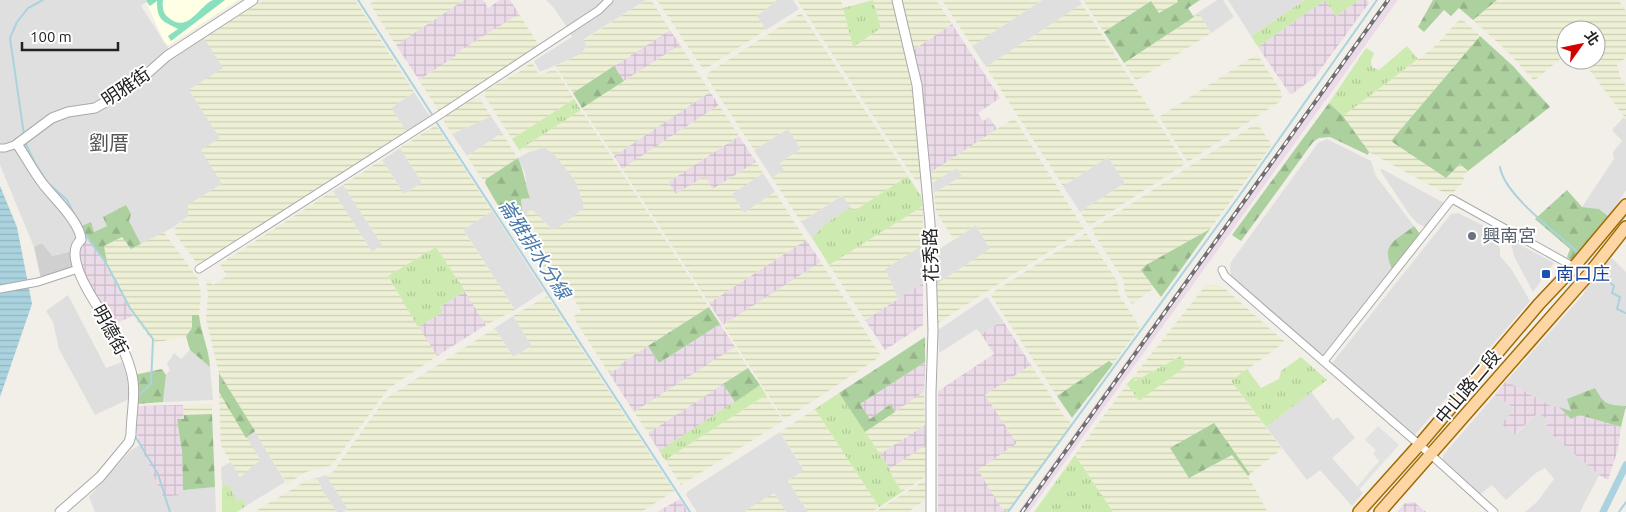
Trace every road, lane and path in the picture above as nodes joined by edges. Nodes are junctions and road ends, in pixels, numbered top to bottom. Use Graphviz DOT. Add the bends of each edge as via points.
graph roads {
  1 [pos="253,0"];
  2 [pos="609,0"];
  3 [pos="897,0"];
  4 [pos="17,144"];
  5 [pos="0,148"];
  6 [pos="1626,205"];
  7 [pos="1626,227"];
  8 [pos="1580,261"];
  9 [pos="78,269"];
  10 [pos="199,269"];
  11 [pos="1222,270"];
  12 [pos="0,290"];
  13 [pos="1539,304"];
  14 [pos="1554,313"];
  15 [pos="1324,361"];
  16 [pos="1425,449"];
  17 [pos="60,512"];
  18 [pos="931,512"];
  19 [pos="1359,512"];
  20 [pos="1380,512"];
  21 [pos="1494,512"];
  1 -- 4 [label="street, 明雅街" via="167,56 140,80 102,105 52,118"];
  2 -- 10 [label="street" via="599,10 438,116"];
  3 -- 18 [label="street, 花秀路" via="917,85 930,223 933,331"];
  4 -- 5 [label="street"];
  4 -- 9 [label="street, 明德街" via="42,183 80,231 81,240 75,250"];
  6 -- 8 [label="main road, 中山路二段"];
  7 -- 14 [label="main road, 中山路二段"];
  8 -- 13 [label="main road, 中山路二段"];
  8 -- 15 [label="street" via="1452,199"];
  9 -- 12 [label="street"];
  9 -- 17 [label="street, 明德街" via="96,305 115,332 131,372 134,388 132,435 100,477"];
  11 -- 15 [label="street"];
  13 -- 14 [label="main road"];
  13 -- 16 [label="main road, 中山路二段"];
  14 -- 16 [label="main road, 中山路二段"];
  15 -- 16 [label="street"];
  16 -- 19 [label="main road, 中山路二段"];
  16 -- 20 [label="main road, 中山路二段"];
  16 -- 21 [label="street"];
}
